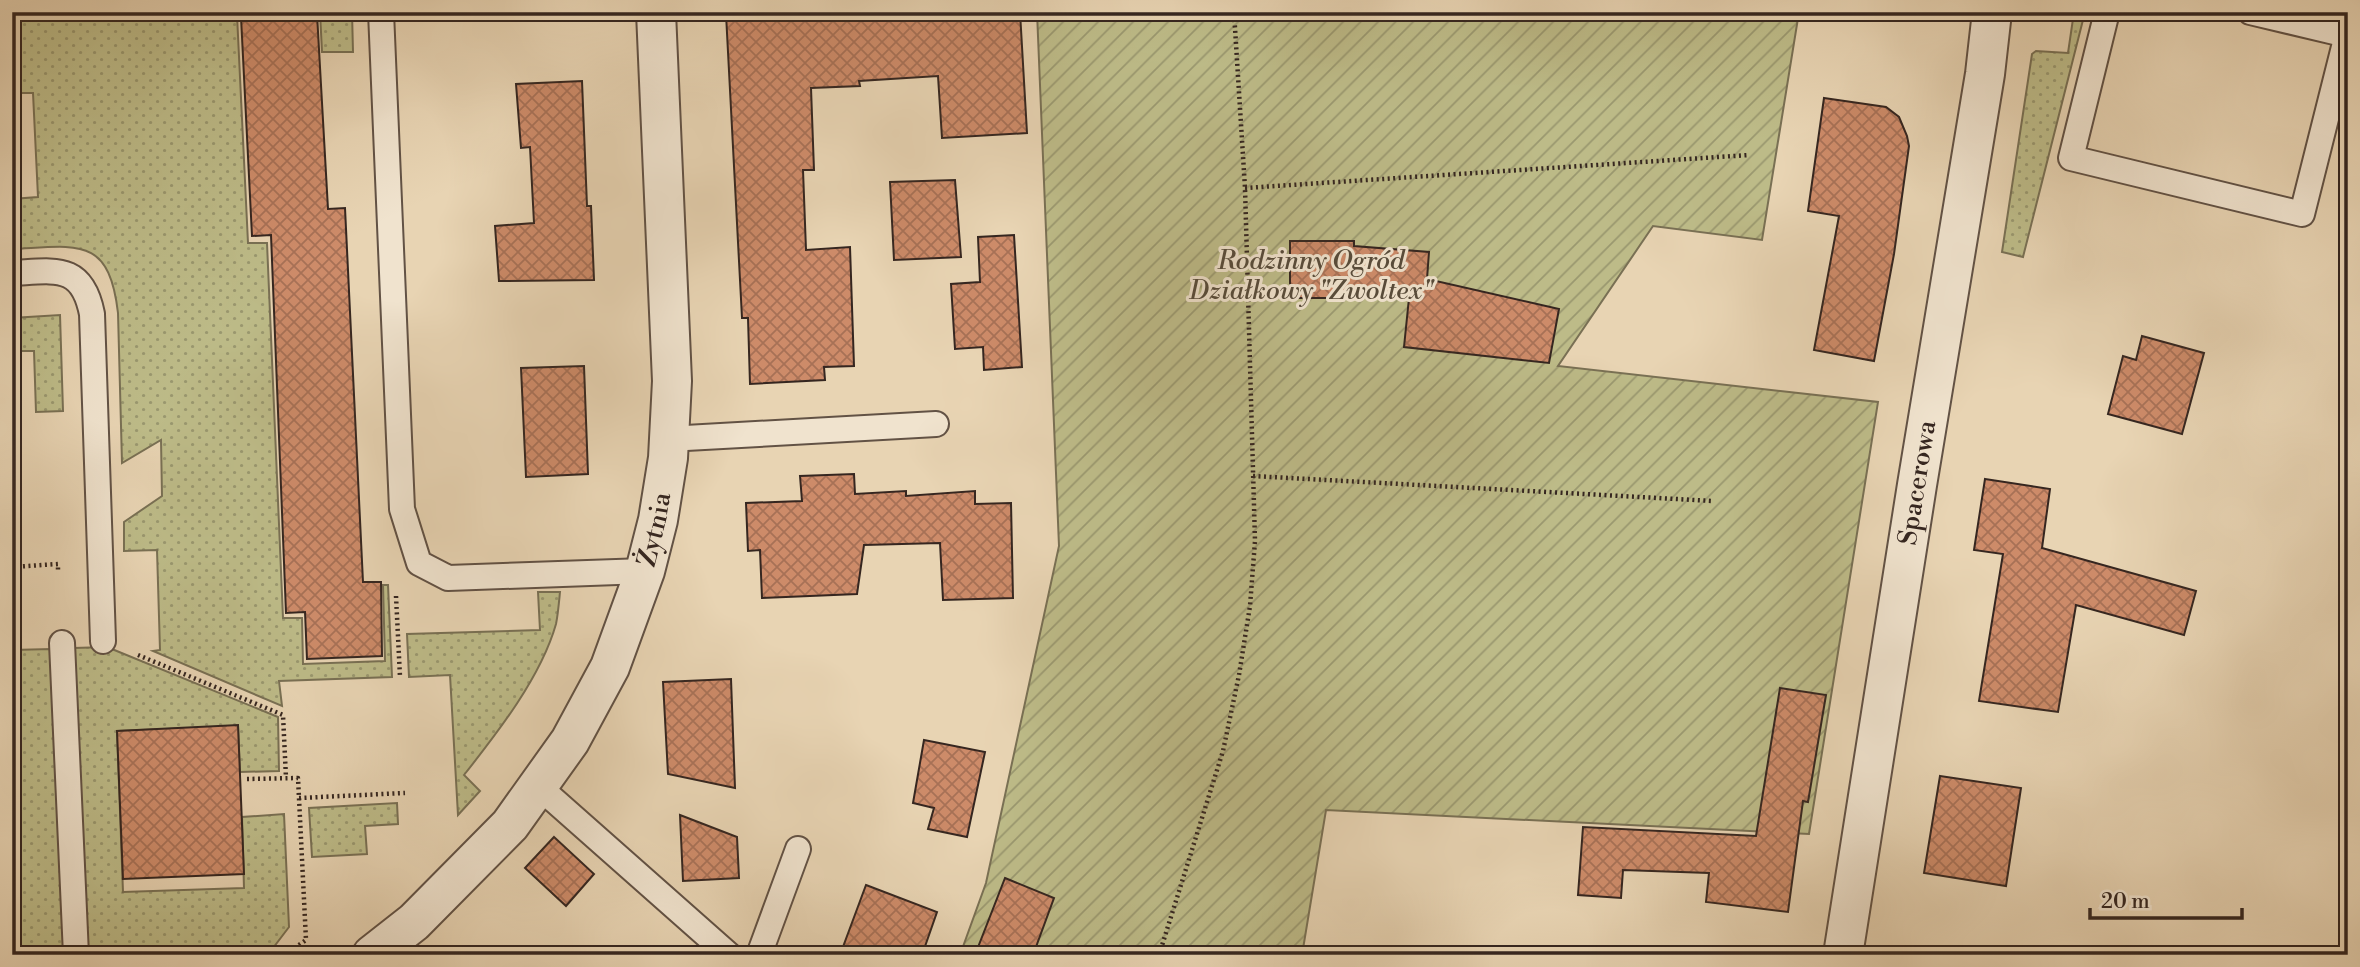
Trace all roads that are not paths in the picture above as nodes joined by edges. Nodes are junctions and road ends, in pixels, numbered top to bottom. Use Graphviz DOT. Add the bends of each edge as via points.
graph roads {
  1 [pos="381,12"];
  2 [pos="656,12"];
  3 [pos="1992,12"];
  4 [pos="2107,12"];
  5 [pos="2250,12"];
  6 [pos="2347,33"];
  7 [pos="12,273"];
  8 [pos="936,424"];
  9 [pos="668,439"];
  10 [pos="645,571"];
  11 [pos="103,641"];
  12 [pos="62,643"];
  13 [pos="538,786"];
  14 [pos="798,849"];
  15 [pos="390,950"];
  16 [pos="76,955"];
  17 [pos="729,955"];
  18 [pos="759,955"];
  19 [pos="1843,955"];
  1 -- 10 [label="lane" via="402,509 419,563 448,578"];
  2 -- 9 [label="street, Żytnia" via="671,381"];
  3 -- 19 [label="street, Spacerowa"];
  4 -- 6 [label="lane" via="2071,158 2302,215"];
  5 -- 6 [label="lane"];
  7 -- 11 [label="lane" via="54,271 75,278 88,293"];
  8 -- 9 [label="lane"];
  9 -- 10 [label="street, Żytnia" via="658,520"];
  10 -- 13 [label="street, Żytnia" via="610,667 570,741"];
  12 -- 16 [label="lane"];
  13 -- 15 [label="street, Żytnia" via="510,825"];
  13 -- 17 [label="lane"];
  14 -- 18 [label="lane"];
}
